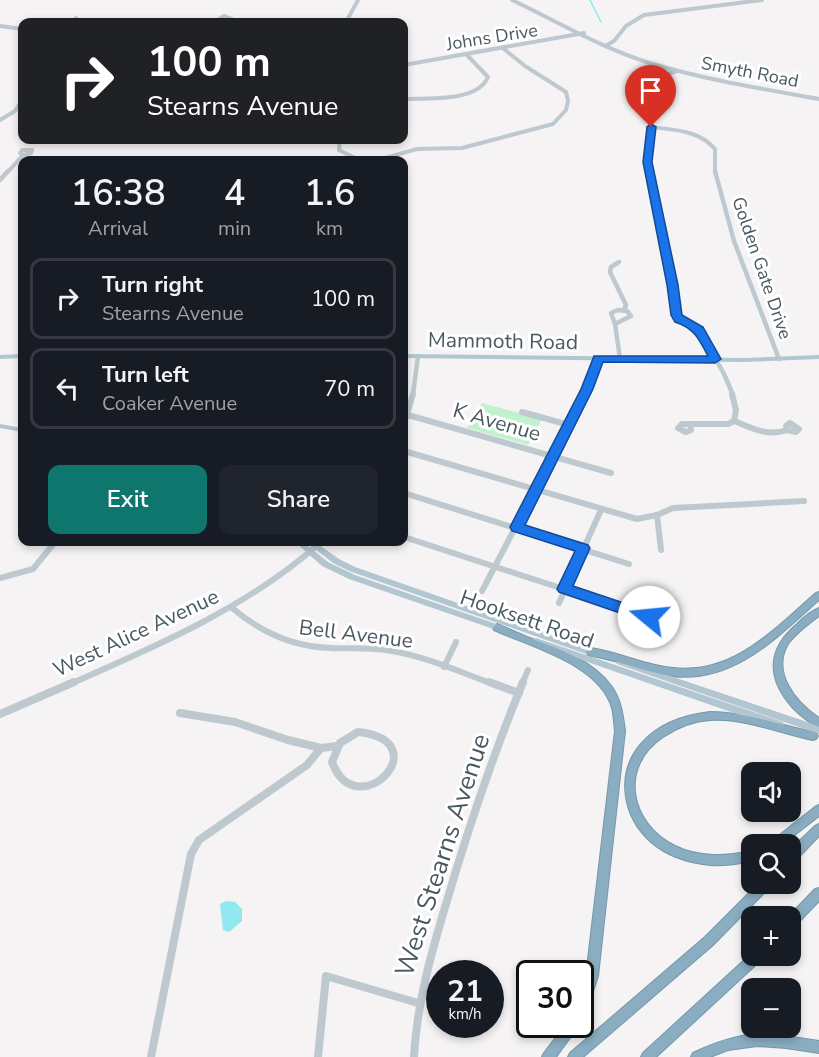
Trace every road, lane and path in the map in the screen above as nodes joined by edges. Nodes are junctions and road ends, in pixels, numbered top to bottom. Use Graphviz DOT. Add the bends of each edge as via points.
graph roads {
  1 [pos="358,0"];
  2 [pos="512,0"];
  3 [pos="722,0"];
  4 [pos="762,0"];
  5 [pos="725,5"];
  6 [pos="348,18"];
  7 [pos="0,26"];
  8 [pos="18,28"];
  9 [pos="585,33"];
  10 [pos="608,45"];
  11 [pos="504,49"];
  12 [pos="467,55"];
  13 [pos="408,64"];
  14 [pos="677,71"];
  15 [pos="408,99"];
  16 [pos="819,99"];
  17 [pos="18,106"];
  18 [pos="0,120"];
  19 [pos="651,127"];
  20 [pos="340,144"];
  21 [pos="348,156"];
  22 [pos="390,156"];
  23 [pos="18,160"];
  24 [pos="0,180"];
  25 [pos="611,267"];
  26 [pos="624,310"];
  27 [pos="615,324"];
  28 [pos="18,356"];
  29 [pos="408,356"];
  30 [pos="418,356"];
  31 [pos="0,357"];
  32 [pos="819,357"];
  33 [pos="598,358"];
  34 [pos="620,358"];
  35 [pos="715,359"];
  36 [pos="779,359"];
  37 [pos="522,412"];
  38 [pos="408,415"];
  39 [pos="734,421"];
  40 [pos="569,424"];
  41 [pos="690,424"];
  42 [pos="0,426"];
  43 [pos="18,429"];
  44 [pos="787,430"];
  45 [pos="408,452"];
  46 [pos="553,456"];
  47 [pos="611,473"];
  48 [pos="536,491"];
  49 [pos="408,494"];
  50 [pos="804,501"];
  51 [pos="601,510"];
  52 [pos="657,515"];
  53 [pos="517,527"];
  54 [pos="408,538"];
  55 [pos="52,546"];
  56 [pos="313,546"];
  57 [pos="315,546"];
  58 [pos="316,546"];
  59 [pos="583,548"];
  60 [pos="662,550"];
  61 [pos="629,564"];
  62 [pos="496,566"];
  63 [pos="0,578"];
  64 [pos="564,589"];
  65 [pos="482,591"];
  66 [pos="819,595"];
  67 [pos="559,603"];
  68 [pos="231,607"];
  69 [pos="819,611"];
  70 [pos="649,617"];
  71 [pos="497,628"];
  72 [pos="456,642"];
  73 [pos="591,652"];
  74 [pos="444,667"];
  75 [pos="528,670"];
  76 [pos="519,693"];
  77 [pos="180,712"];
  78 [pos="0,714"];
  79 [pos="819,723"];
  80 [pos="817,735"];
  81 [pos="337,746"];
  82 [pos="321,748"];
  83 [pos="819,810"];
  84 [pos="819,829"];
  85 [pos="789,834"];
  86 [pos="801,847"];
  87 [pos="741,858"];
  88 [pos="819,893"];
  89 [pos="755,894"];
  90 [pos="801,912"];
  91 [pos="594,960"];
  92 [pos="746,966"];
  93 [pos="418,1003"];
  94 [pos="563,1038"];
  95 [pos="819,1047"];
  96 [pos="151,1057"];
  97 [pos="318,1057"];
  98 [pos="414,1057"];
  99 [pos="548,1057"];
  100 [pos="574,1057"];
  101 [pos="647,1057"];
  102 [pos="697,1057"];
  1 -- 6 [label="street"];
  2 -- 9 [label="street, Smyth Road"];
  3 -- 5 [label="street"];
  4 -- 5 [label="street"];
  5 -- 10 [label="street" via="644,15 617,33"];
  7 -- 8 [label="street"];
  9 -- 10 [label="street, Smyth Road"];
  9 -- 11 [label="street, Johns Drive"];
  10 -- 14 [label="street, Smyth Road"];
  11 -- 12 [label="street, Johns Drive"];
  11 -- 22 [label="street" via="568,95 562,115 553,124 462,148 417,149"];
  12 -- 13 [label="street, Johns Drive"];
  12 -- 15 [label="street" via="488,77 482,90"];
  14 -- 16 [label="street, Smyth Road"];
  14 -- 19 [label="street" via="642,84 641,95"];
  17 -- 18 [label="street"];
  19 -- 35 [label="street" via="647,162 676,315 699,329"];
  19 -- 36 [label="street, Golden Gate Drive" via="689,132 715,149 715,172 734,241"];
  20 -- 21 [label="street" via="339,150"];
  23 -- 24 [label="street"];
  25 -- 26 [label="street" via="611,280 626,305"];
  26 -- 27 [label="street" via="613,311"];
  26 -- 27 [label="street" via="630,317"];
  27 -- 34 [label="street"];
  28 -- 31 [label="main road"];
  29 -- 30 [label="main road, Mammoth Road"];
  30 -- 33 [label="main road, Mammoth Road"];
  30 -- 38 [label="street"];
  32 -- 36 [label="main road, Mammoth Road"];
  33 -- 34 [label="main road, Mammoth Road"];
  33 -- 40 [label="street"];
  34 -- 35 [label="main road, Mammoth Road"];
  35 -- 36 [label="main road, Mammoth Road"];
  35 -- 39 [label="street" via="732,392"];
  37 -- 40 [label="street"];
  38 -- 46 [label="street, K Avenue"];
  39 -- 41 [label="street" via="720,426"];
  39 -- 44 [label="street" via="764,433"];
  40 -- 46 [label="street"];
  42 -- 43 [label="main road"];
  45 -- 48 [label="street"];
  46 -- 47 [label="street, K Avenue"];
  46 -- 48 [label="street"];
  48 -- 51 [label="street"];
  48 -- 53 [label="street"];
  49 -- 53 [label="street"];
  50 -- 52 [label="street" via="673,508"];
  51 -- 52 [label="street" via="637,519"];
  51 -- 59 [label="street"];
  52 -- 60 [label="street"];
  53 -- 59 [label="street"];
  53 -- 62 [label="street"];
  54 -- 62 [label="street"];
  55 -- 63 [label="street" via="33,569"];
  56 -- 68 [label="street, West Alice Avenue"];
  57 -- 71 [label="main road, Hooksett Road" via="325,564 352,577"];
  58 -- 73 [label="main road, Hooksett Road" via="351,568"];
  59 -- 61 [label="street"];
  59 -- 64 [label="street"];
  62 -- 64 [label="street"];
  62 -- 65 [label="street"];
  64 -- 67 [label="street"];
  64 -- 70 [label="street"];
  66 -- 73 [label="highway" via="742,658 714,670 676,672"];
  68 -- 74 [label="street, Bell Avenue" via="261,631 296,644 391,651"];
  68 -- 78 [label="street, West Alice Avenue" via="171,639"];
  69 -- 79 [label="highway" via="785,642 778,665 782,684 793,702"];
  71 -- 80 [label="main road, Hooksett Road"];
  71 -- 91 [label="highway" via="589,669 608,687 619,709 620,731"];
  72 -- 74 [label="street"];
  73 -- 80 [label="main road, Hooksett Road"];
  74 -- 76 [label="street, Bell Avenue"];
  75 -- 76 [label="street, West Stearns Avenue"];
  76 -- 93 [label="street, West Stearns Avenue" via="460,853"];
  77 -- 82 [label="street" via="236,722"];
  80 -- 87 [label="highway" via="740,718 705,716 664,730 648,743 635,762 630,779 631,800 641,822 658,840 681,855 707,861"];
  81 -- 81 [label="street" via="333,754 335,771 348,783 377,784 395,764 389,742 375,733 350,735"];
  81 -- 82 [label="street"];
  82 -- 96 [label="street" via="307,765 212,829 190,854"];
  83 -- 85 [label="highway"];
  84 -- 86 [label="highway"];
  88 -- 90 [label="highway"];
  89 -- 100 [label="highway" via="709,941"];
  92 -- 101 [label="highway"];
  93 -- 97 [label="street" via="326,976"];
  93 -- 98 [label="street, West Stearns Avenue"];
  94 -- 99 [label="highway"];
  95 -- 102 [label="highway" via="770,1039 736,1041"];
}
